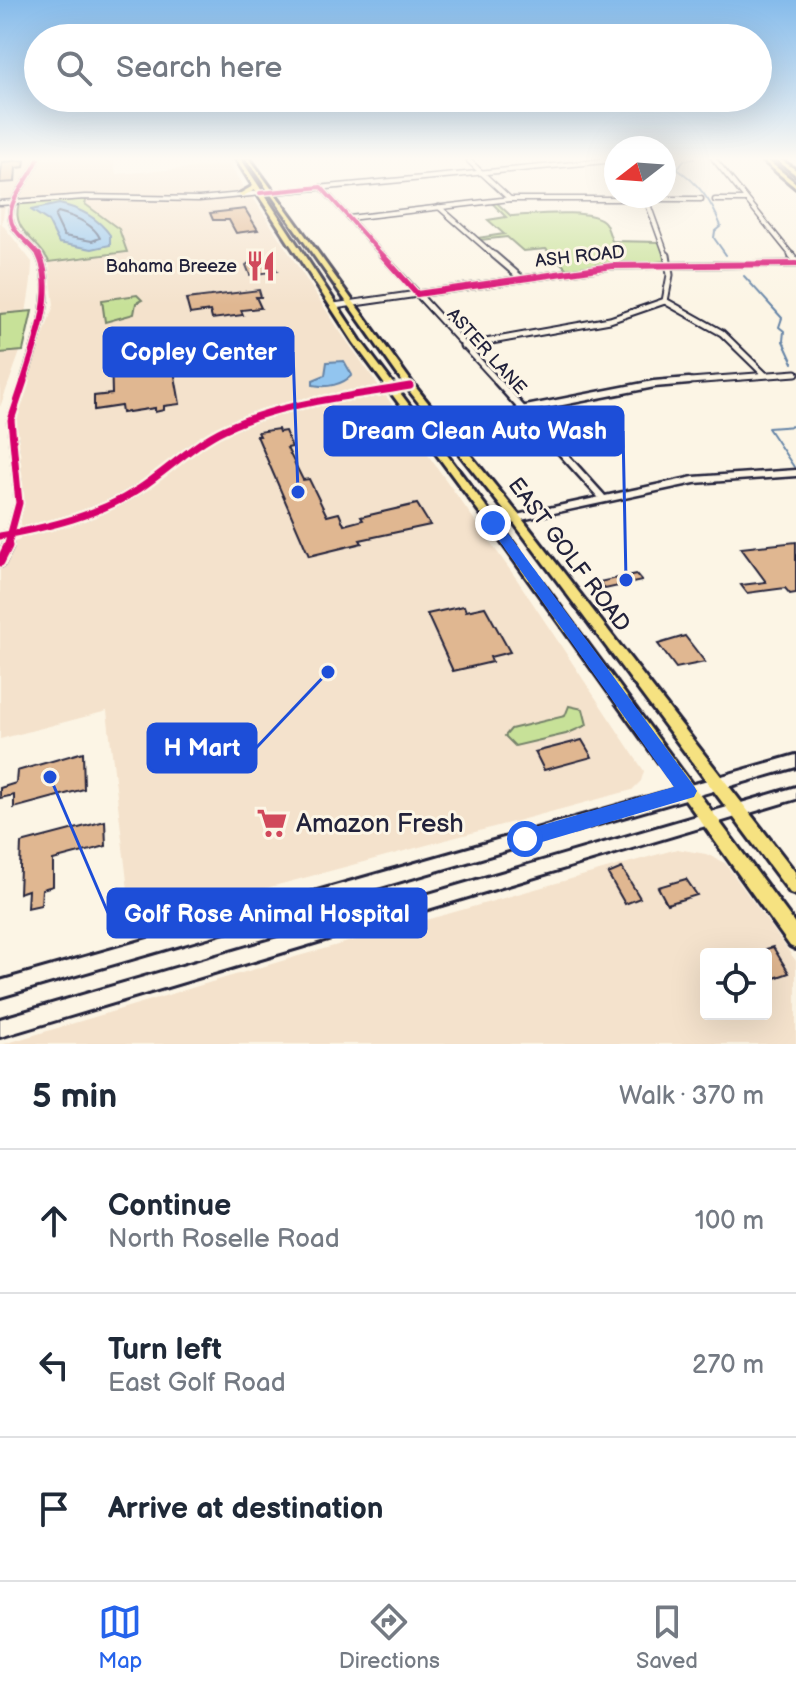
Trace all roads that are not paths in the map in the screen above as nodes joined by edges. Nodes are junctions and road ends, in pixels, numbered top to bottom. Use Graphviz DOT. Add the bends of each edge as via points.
graph roads {
  1 [pos="11,208"];
  2 [pos="270,208"];
  3 [pos="281,208"];
  4 [pos="340,208"];
  5 [pos="433,208"];
  6 [pos="440,208"];
  7 [pos="649,208"];
  8 [pos="751,208"];
  9 [pos="349,218"];
  10 [pos="796,263"];
  11 [pos="670,265"];
  12 [pos="521,278"];
  13 [pos="417,294"];
  14 [pos="665,301"];
  15 [pos="349,304"];
  16 [pos="334,306"];
  17 [pos="463,346"];
  18 [pos="796,373"];
  19 [pos="764,374"];
  20 [pos="410,386"];
  21 [pos="393,389"];
  22 [pos="521,410"];
  23 [pos="796,473"];
  24 [pos="602,497"];
  25 [pos="515,517"];
  26 [pos="493,523"];
  27 [pos="14,534"];
  28 [pos="0,536"];
  29 [pos="0,562"];
  30 [pos="796,761"];
  31 [pos="716,783"];
  32 [pos="688,791"];
  33 [pos="796,793"];
  34 [pos="738,811"];
  35 [pos="709,821"];
  36 [pos="796,887"];
  37 [pos="796,940"];
  38 [pos="0,989"];
  39 [pos="0,1028"];
  1 -- 27 [label="street" via="12,225 44,267 41,316 11,420 19,488"];
  2 -- 16 [label="main road, EAST GOLF ROAD"];
  3 -- 15 [label="main road, EAST GOLF ROAD"];
  4 -- 9 [label="street, ASTER LANE"];
  5 -- 9 [label="street"];
  6 -- 12 [label="street"];
  7 -- 11 [label="street"];
  8 -- 10 [label="street"];
  9 -- 13 [label="street, ASTER LANE"];
  10 -- 11 [label="street, ASH ROAD"];
  11 -- 12 [label="street, ASH ROAD" via="612,266"];
  11 -- 14 [label="street" via="672,282"];
  12 -- 13 [label="street, ASH ROAD"];
  13 -- 15 [label="street, ASH ROAD"];
  13 -- 17 [label="street, ASTER LANE"];
  14 -- 17 [label="street" via="610,320"];
  14 -- 19 [label="street" via="722,333"];
  15 -- 16 [label="street, ASH ROAD"];
  15 -- 20 [label="main road, EAST GOLF ROAD"];
  16 -- 21 [label="main road, EAST GOLF ROAD"];
  17 -- 22 [label="street, ASTER LANE"];
  18 -- 19 [label="street"];
  19 -- 22 [label="street" via="654,384"];
  20 -- 21 [label="street"];
  20 -- 25 [label="main road, EAST GOLF ROAD"];
  21 -- 26 [label="main road, EAST GOLF ROAD"];
  21 -- 27 [label="street" via="234,425 207,437 113,505 60,525"];
  22 -- 24 [label="street, ASTER LANE"];
  23 -- 24 [label="street" via="694,480"];
  24 -- 25 [label="street"];
  25 -- 26 [label="street"];
  25 -- 31 [label="main road, EAST GOLF ROAD"];
  26 -- 32 [label="main road, EAST GOLF ROAD"];
  27 -- 28 [label="street"];
  27 -- 29 [label="street"];
  30 -- 31 [label="main road"];
  31 -- 32 [label="main road"];
  31 -- 34 [label="main road, EAST GOLF ROAD"];
  32 -- 35 [label="main road, EAST GOLF ROAD"];
  32 -- 38 [label="main road"];
  33 -- 34 [label="main road"];
  34 -- 35 [label="main road"];
  34 -- 36 [label="main road, EAST GOLF ROAD"];
  35 -- 37 [label="main road, EAST GOLF ROAD"];
  35 -- 39 [label="main road"];
}
